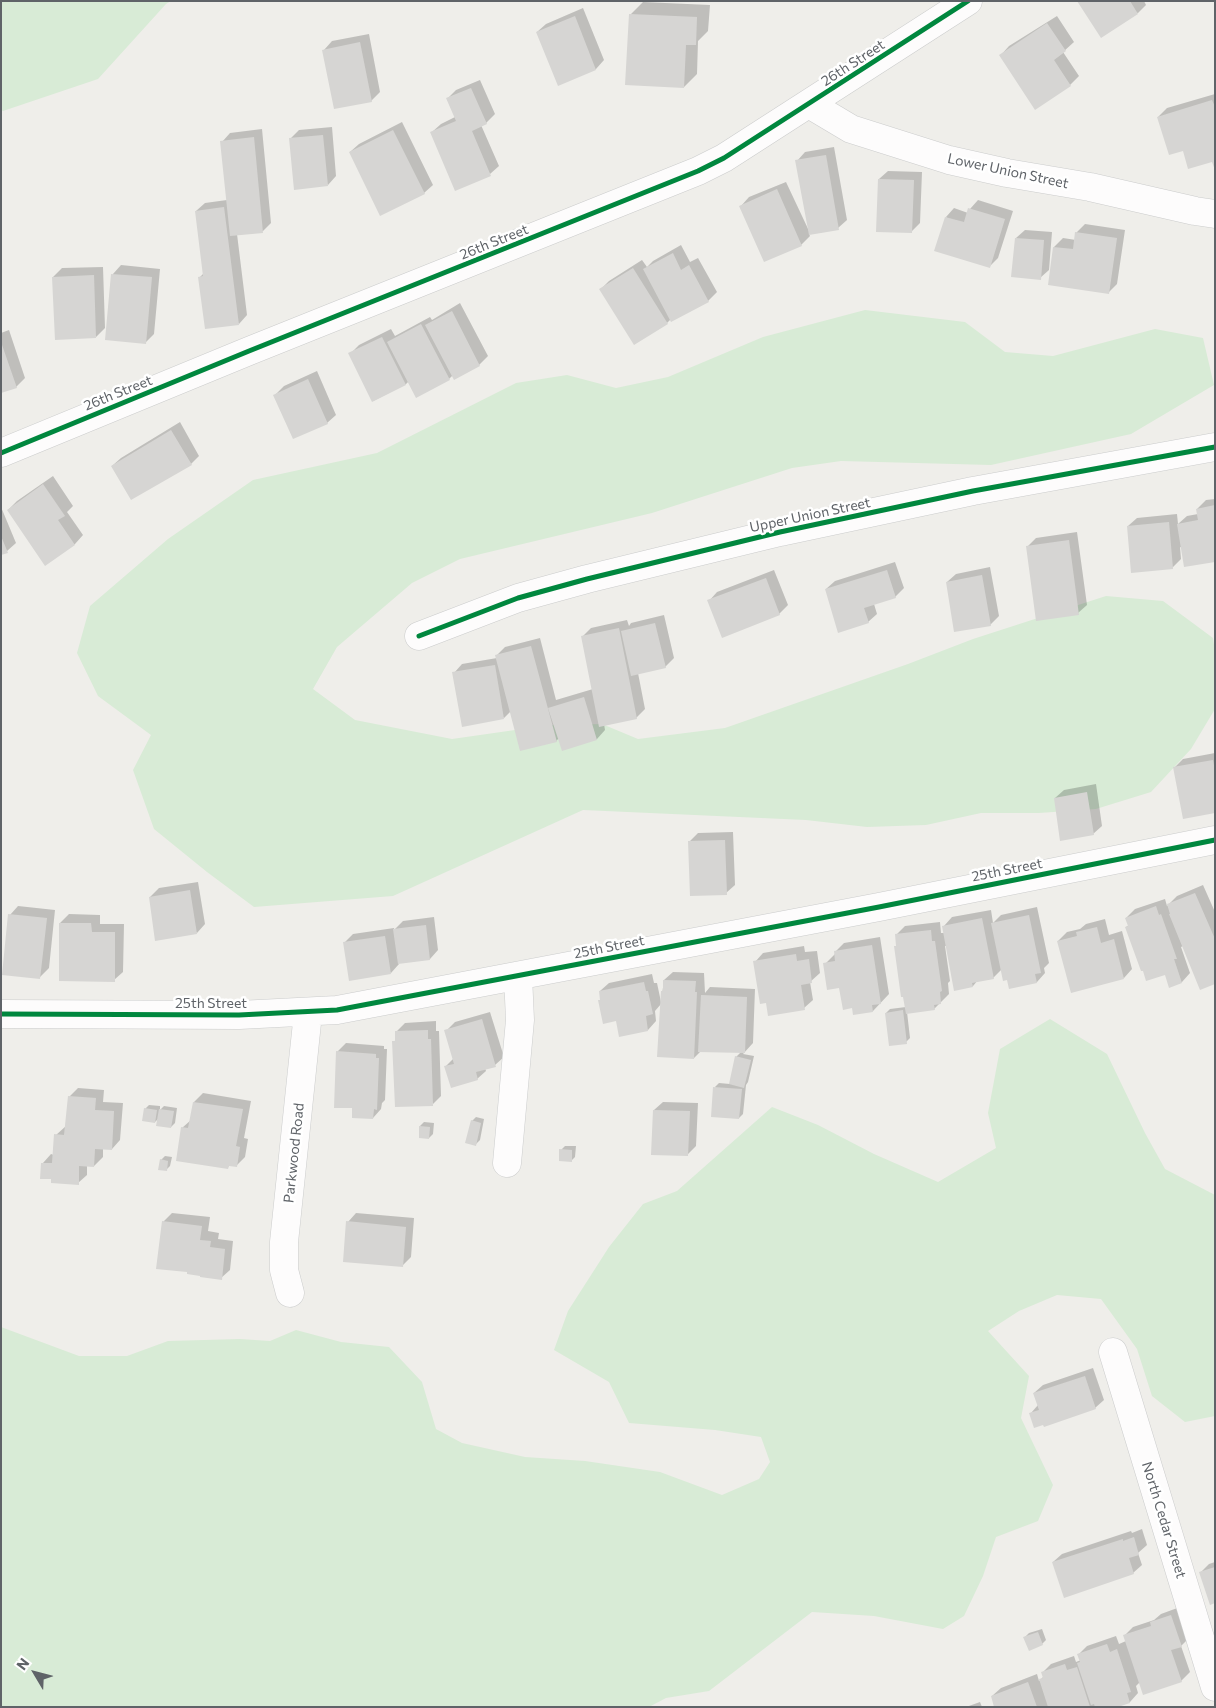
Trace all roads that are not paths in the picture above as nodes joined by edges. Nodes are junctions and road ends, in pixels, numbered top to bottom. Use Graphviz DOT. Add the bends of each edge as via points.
graph roads {
  1 [pos="968,1"];
  2 [pos="809,104"];
  3 [pos="1215,214"];
  4 [pos="1215,447"];
  5 [pos="1,453"];
  6 [pos="419,636"];
  7 [pos="1215,840"];
  8 [pos="518,976"];
  9 [pos="308,1013"];
  10 [pos="1,1014"];
  11 [pos="507,1164"];
  12 [pos="290,1293"];
  13 [pos="1113,1352"];
  14 [pos="1215,1688"];
  1 -- 2 [label="street, 26th Street"];
  2 -- 3 [label="street, Lower Union Street" via="851,129 949,160"];
  2 -- 5 [label="street, 26th Street" via="724,158 670,184"];
  4 -- 6 [label="street, Upper Union Street" via="780,532 587,579 535,594"];
  7 -- 8 [label="street, 25th Street"];
  8 -- 9 [label="street, 25th Street"];
  8 -- 11 [label="street" via="520,1020"];
  9 -- 10 [label="street, 25th Street"];
  9 -- 12 [label="street, Parkwood Road" via="284,1242 284,1270"];
  13 -- 14 [label="street, North Cedar Street"];
}
